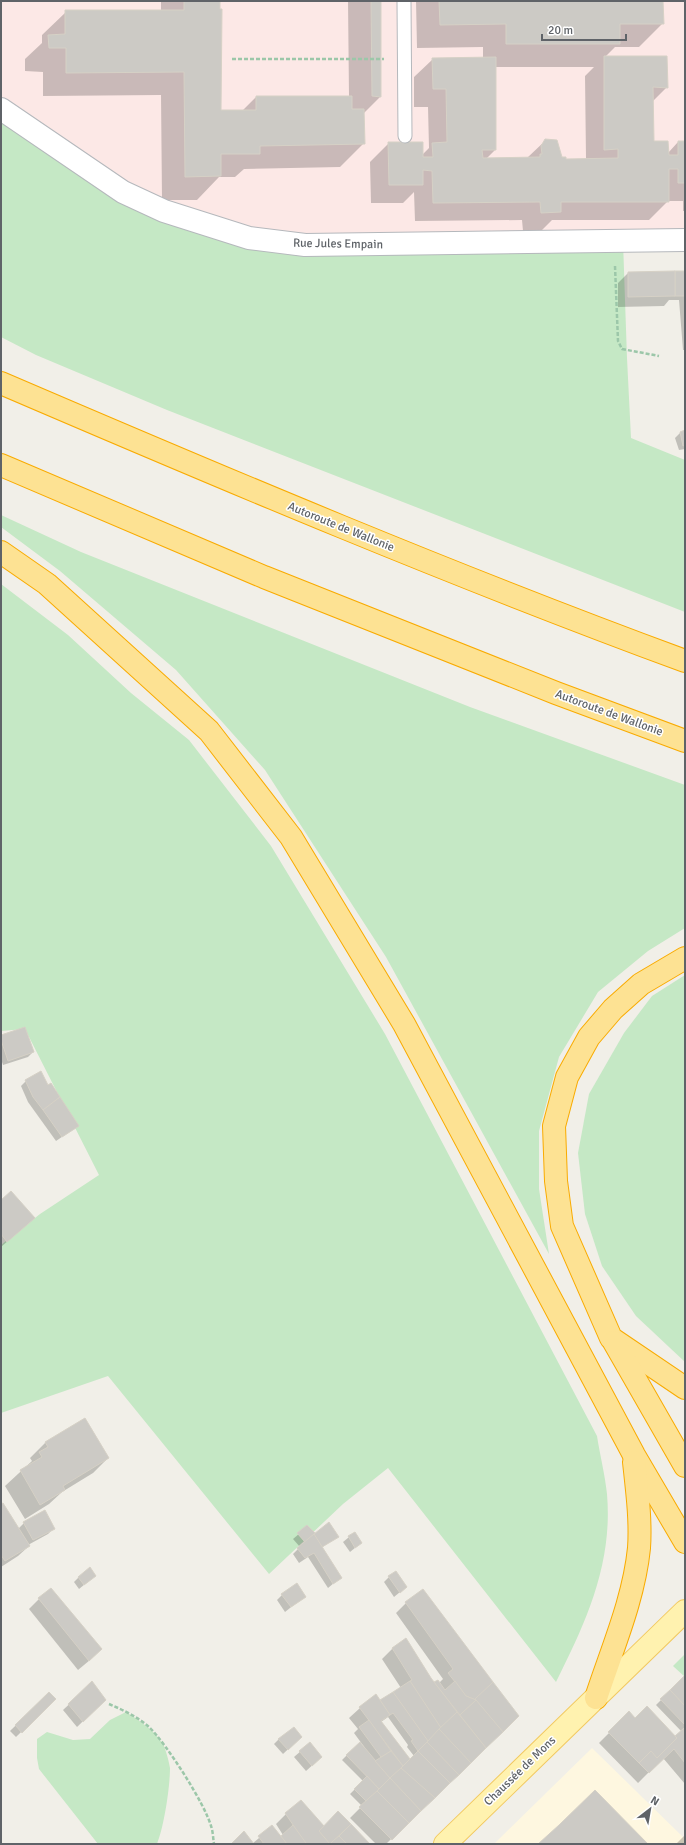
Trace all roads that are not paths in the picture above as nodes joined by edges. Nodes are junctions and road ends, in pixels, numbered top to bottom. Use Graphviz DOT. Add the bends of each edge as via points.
graph roads {
  1 [pos="404,1"];
  2 [pos="1,109"];
  3 [pos="405,136"];
  4 [pos="685,240"];
  5 [pos="1,383"];
  6 [pos="1,465"];
  7 [pos="1,552"];
  8 [pos="685,661"];
  9 [pos="685,741"];
  10 [pos="685,958"];
  11 [pos="611,1338"];
  12 [pos="685,1388"];
  13 [pos="634,1455"];
  14 [pos="685,1466"];
  15 [pos="685,1542"];
  16 [pos="685,1611"];
  17 [pos="596,1698"];
  18 [pos="445,1844"];
  1 -- 3 [label="lane"];
  2 -- 4 [label="street, Rue Jules Empain" via="123,192 164,211 249,238 305,245"];
  5 -- 8 [label="highway, Autoroute de Wallonie" via="283,504 581,623"];
  6 -- 9 [label="highway, Autoroute de Wallonie" via="264,577 556,693"];
  7 -- 13 [label="highway" via="46,584 209,730 291,837 404,1024"];
  10 -- 11 [label="highway" via="641,984 613,1009 589,1037 567,1077 554,1126 556,1181 562,1226"];
  11 -- 12 [label="highway"];
  11 -- 14 [label="highway"];
  13 -- 15 [label="highway"];
  13 -- 17 [label="highway" via="639,1548 631,1592"];
  16 -- 17 [label="main road, Chaussée de Mons"];
  17 -- 18 [label="main road, Chaussée de Mons"];
}
